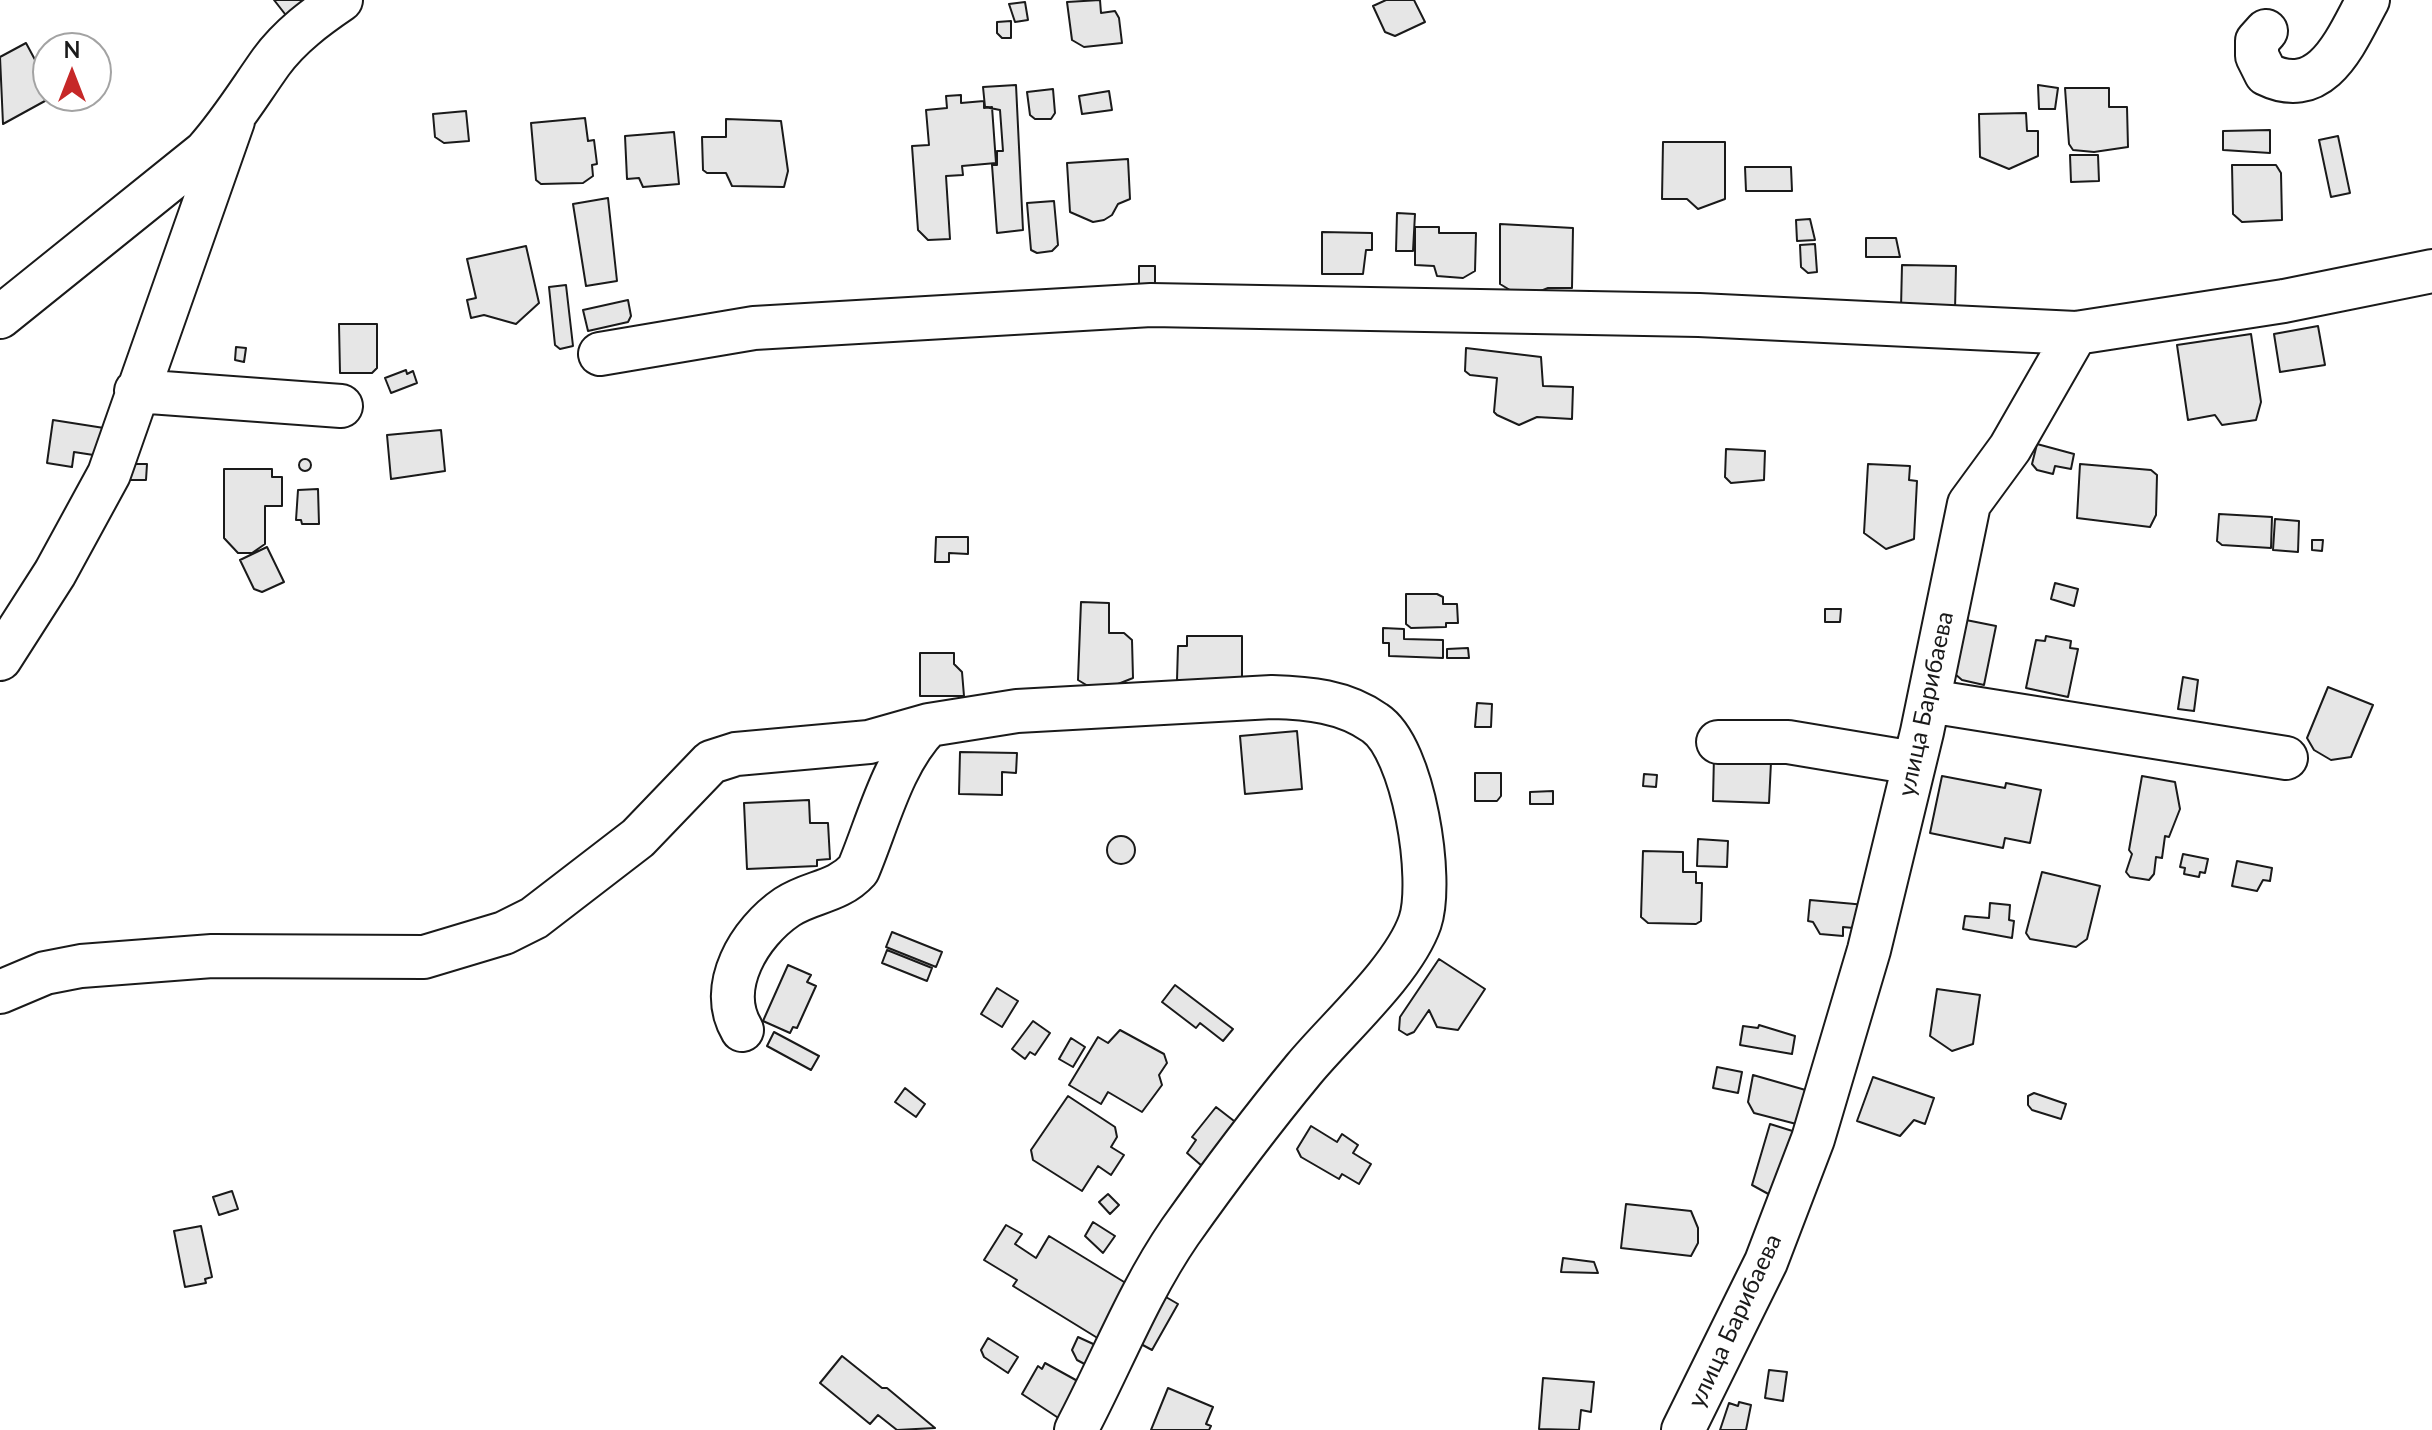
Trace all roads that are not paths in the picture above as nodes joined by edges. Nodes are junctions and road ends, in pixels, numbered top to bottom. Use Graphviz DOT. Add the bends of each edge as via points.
graph roads {
  1 [pos="341,0"];
  2 [pos="2368,0"];
  3 [pos="2266,31"];
  4 [pos="233,121"];
  5 [pos="2432,271"];
  6 [pos="0,317"];
  7 [pos="2076,333"];
  8 [pos="600,354"];
  9 [pos="136,391"];
  10 [pos="341,406"];
  11 [pos="0,659"];
  12 [pos="1929,701"];
  13 [pos="929,725"];
  14 [pos="1718,742"];
  15 [pos="2286,758"];
  16 [pos="1914,763"];
  17 [pos="0,992"];
  18 [pos="742,1030"];
  19 [pos="1076,1430"];
  20 [pos="1683,1430"];
  1 -- 4 [label="street" via="273,59"];
  2 -- 3 [label="street" via="2345,45 2312,77 2294,82 2266,74 2257,56 2257,41"];
  4 -- 6 [label="street" via="205,152"];
  4 -- 9 [label="street"];
  5 -- 7 [label="street" via="2284,301"];
  7 -- 8 [label="street" via="1699,315 1151,305 754,328"];
  7 -- 12 [label="street, улица Барибаева" via="2010,448 1969,504"];
  9 -- 10 [label="street"];
  9 -- 11 [label="street" via="109,474"];
  12 -- 15 [label="street"];
  12 -- 16 [label="street, улица Барибаева"];
  13 -- 17 [label="street" via="869,742 750,752 711,762 638,838 534,918 504,933 424,957 137,960 45,973"];
  13 -- 18 [label="street" via="904,759 858,870 845,884 789,906 752,940 731,999"];
  13 -- 19 [label="street" via="1017,711 1308,698 1348,708 1378,724 1396,752 1417,807 1425,899 1420,923 1369,996 1303,1069 1180,1233 1152,1277"];
  14 -- 16 [label="street" via="1788,742"];
  16 -- 20 [label="street, улица Барибаева" via="1869,950 1813,1139 1766,1262"];
}
